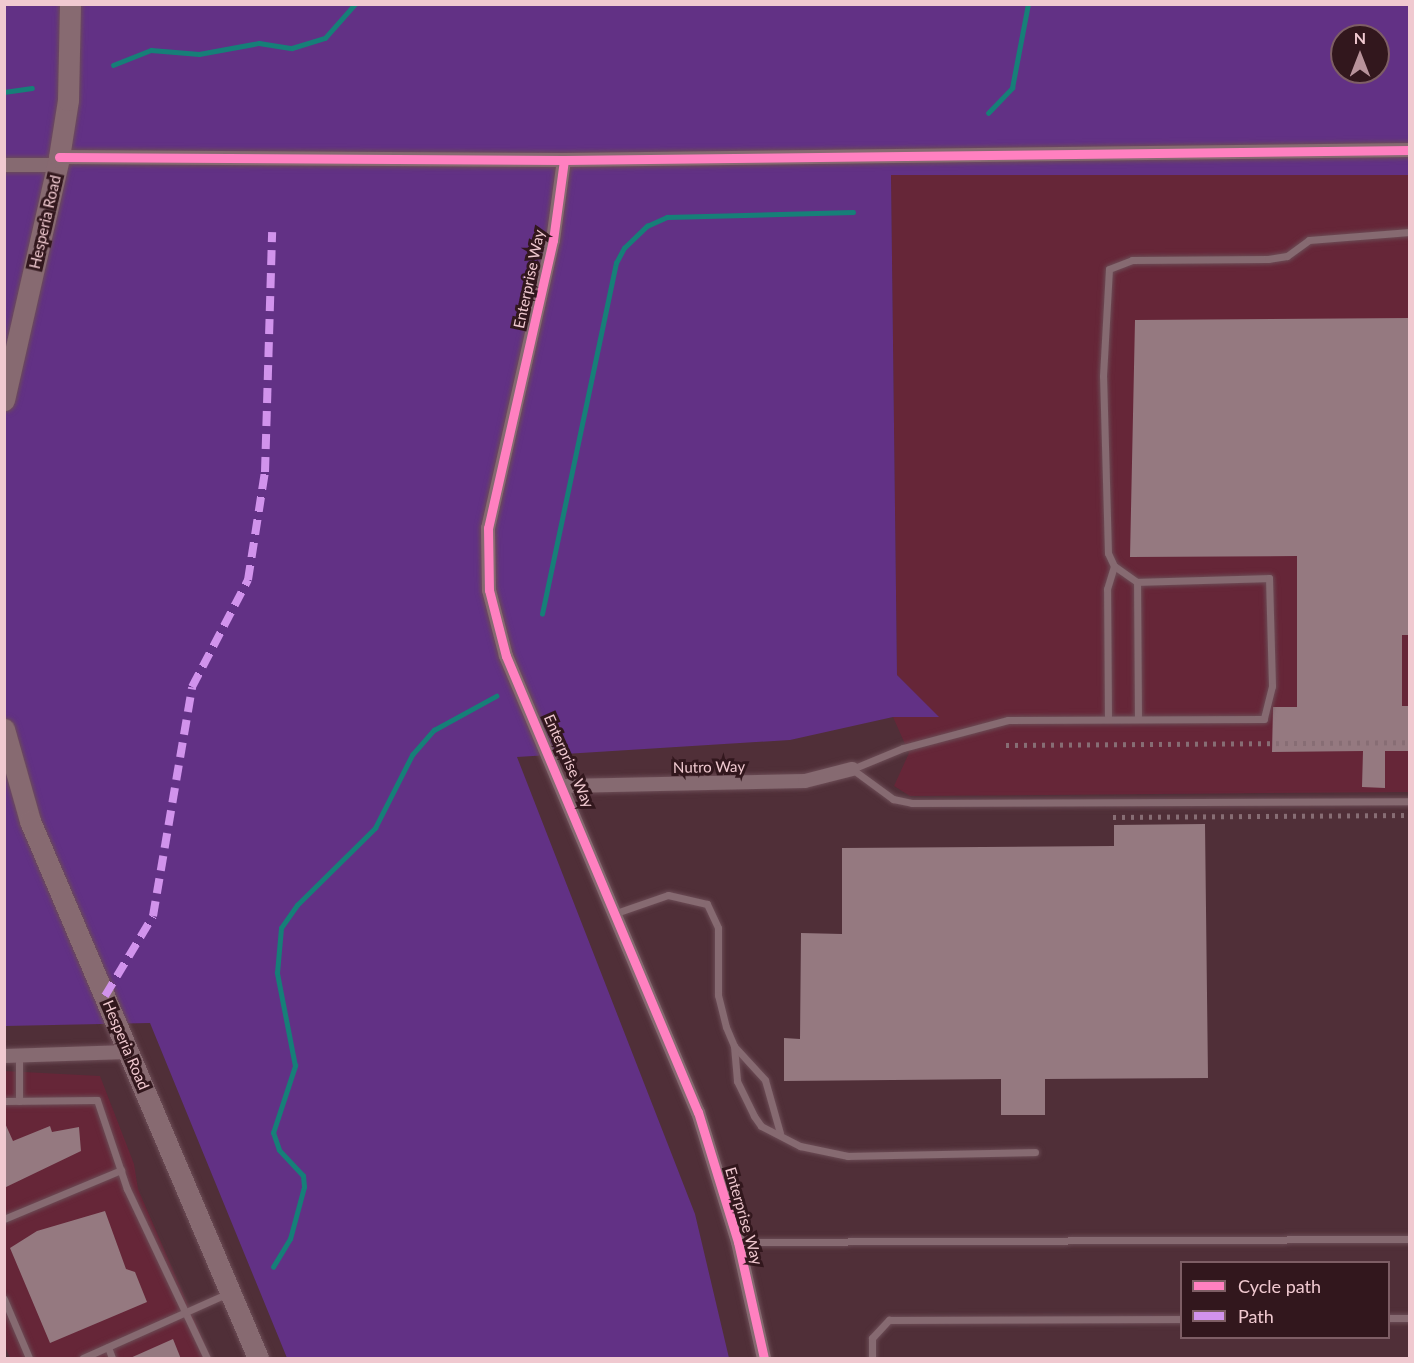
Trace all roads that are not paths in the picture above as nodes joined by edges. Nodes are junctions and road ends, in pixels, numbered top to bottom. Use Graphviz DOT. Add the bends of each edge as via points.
graph roads {
  1 [pos="70,4"];
  2 [pos="1410,150"];
  3 [pos="564,160"];
  4 [pos="58,161"];
  5 [pos="4,165"];
  6 [pos="1410,232"];
  7 [pos="4,400"];
  8 [pos="1114,566"];
  9 [pos="1137,582"];
  10 [pos="1108,719"];
  11 [pos="1138,719"];
  12 [pos="4,729"];
  13 [pos="852,769"];
  14 [pos="565,786"];
  15 [pos="1410,801"];
  16 [pos="616,913"];
  17 [pos="734,1046"];
  18 [pos="128,1052"];
  19 [pos="4,1056"];
  20 [pos="19,1056"];
  21 [pos="4,1101"];
  22 [pos="19,1101"];
  23 [pos="780,1133"];
  24 [pos="1035,1152"];
  25 [pos="121,1170"];
  26 [pos="4,1219"];
  27 [pos="1410,1239"];
  28 [pos="738,1242"];
  29 [pos="231,1292"];
  30 [pos="4,1299"];
  31 [pos="183,1313"];
  32 [pos="1390,1318"];
  33 [pos="1410,1318"];
  34 [pos="1180,1319"];
  35 [pos="108,1347"];
  36 [pos="29,1359"];
  37 [pos="83,1359"];
  38 [pos="112,1359"];
  39 [pos="207,1359"];
  40 [pos="258,1359"];
  41 [pos="764,1359"];
  42 [pos="872,1359"];
  1 -- 4 [label="main road, Hesperia Road" via="68,100"];
  2 -- 3 [label="street"];
  3 -- 4 [label="street"];
  3 -- 14 [label="street, Enterprise Way" via="553,240 488,528 485,559 506,656"];
  4 -- 5 [label="street"];
  4 -- 7 [label="main road, Hesperia Road"];
  6 -- 8 [label="lane" via="1309,240 1287,256 1268,259 1132,260 1109,269 1103,376 1108,554"];
  8 -- 9 [label="lane"];
  8 -- 10 [label="lane" via="1107,589"];
  9 -- 11 [label="lane"];
  9 -- 11 [label="lane" via="1269,578 1272,686 1264,719"];
  10 -- 11 [label="lane"];
  10 -- 13 [label="lane" via="991,723 881,755"];
  12 -- 18 [label="main road, Hesperia Road" via="30,821"];
  13 -- 14 [label="street, Nutro Way" via="805,782"];
  13 -- 15 [label="lane" via="893,799 912,804"];
  14 -- 16 [label="street, Enterprise Way"];
  16 -- 17 [label="lane" via="668,895 707,904 718,928 720,1010"];
  16 -- 28 [label="street, Enterprise Way" via="698,1112"];
  17 -- 23 [label="lane" via="765,1080"];
  17 -- 23 [label="lane" via="738,1082 754,1116 761,1126"];
  18 -- 20 [label="street"];
  18 -- 29 [label="main road, Hesperia Road"];
  19 -- 20 [label="street"];
  20 -- 22 [label="lane"];
  21 -- 22 [label="lane"];
  22 -- 25 [label="lane" via="97,1100"];
  23 -- 24 [label="lane" via="800,1146 848,1156"];
  25 -- 26 [label="lane"];
  25 -- 31 [label="lane"];
  27 -- 28 [label="lane"];
  28 -- 41 [label="street, Enterprise Way"];
  29 -- 31 [label="lane"];
  29 -- 40 [label="main road, Hesperia Road"];
  30 -- 36 [label="lane"];
  31 -- 35 [label="lane"];
  31 -- 39 [label="lane"];
  32 -- 33 [label="lane"];
  34 -- 42 [label="lane" via="889,1320 872,1338"];
  35 -- 37 [label="lane"];
  35 -- 38 [label="lane"];
}
